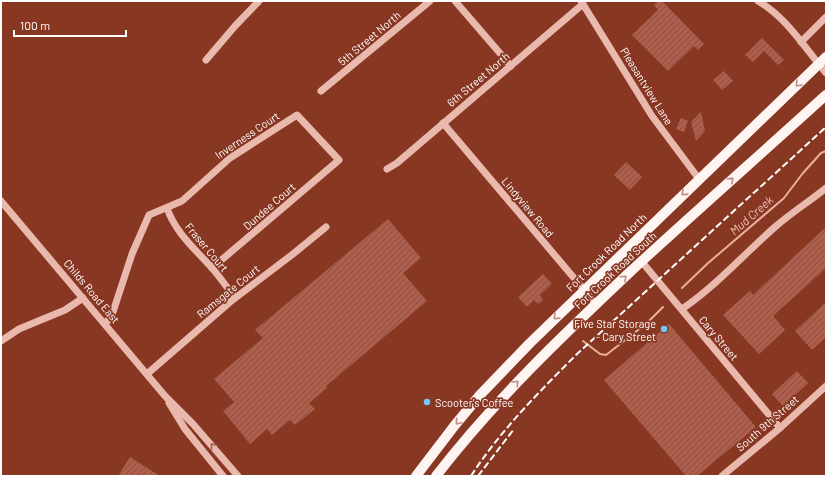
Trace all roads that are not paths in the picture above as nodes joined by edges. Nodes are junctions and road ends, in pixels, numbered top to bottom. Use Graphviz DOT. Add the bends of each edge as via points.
graph roads {
  1 [pos="259,1"];
  2 [pos="430,1"];
  3 [pos="455,1"];
  4 [pos="758,1"];
  5 [pos="582,3"];
  6 [pos="826,17"];
  7 [pos="801,42"];
  8 [pos="206,60"];
  9 [pos="822,60"];
  10 [pos="510,66"];
  11 [pos="826,73"];
  12 [pos="321,91"];
  13 [pos="826,95"];
  14 [pos="297,115"];
  15 [pos="443,123"];
  16 [pos="387,169"];
  17 [pos="700,178"];
  18 [pos="826,188"];
  19 [pos="1,201"];
  20 [pos="167,208"];
  21 [pos="326,227"];
  22 [pos="642,262"];
  23 [pos="212,268"];
  24 [pos="584,290"];
  25 [pos="235,297"];
  26 [pos="83,298"];
  27 [pos="596,304"];
  28 [pos="682,309"];
  29 [pos="105,324"];
  30 [pos="1,341"];
  31 [pos="147,374"];
  32 [pos="826,386"];
  33 [pos="165,396"];
  34 [pos="780,428"];
  35 [pos="223,476"];
  36 [pos="238,476"];
  37 [pos="416,476"];
  38 [pos="436,476"];
  39 [pos="722,476"];
  1 -- 8 [label="street"];
  2 -- 12 [label="street, 5th Street North"];
  3 -- 10 [label="street"];
  4 -- 7 [label="street" via="774,12"];
  5 -- 10 [label="street, 6th Street North"];
  5 -- 17 [label="street, Pleasantview Lane" via="652,116"];
  6 -- 7 [label="street"];
  7 -- 9 [label="street"];
  9 -- 11 [label="street"];
  9 -- 17 [label="main road, Fort Crook Road North, one-way"];
  10 -- 15 [label="street, 6th Street North"];
  22 -- 13 [label="main road, Fort Crook Road South, one-way"];
  14 -- 20 [label="street, Inverness Court" via="230,158 182,201"];
  14 -- 23 [label="street, Dundee Court" via="339,160"];
  15 -- 16 [label="street, 6th Street North"];
  15 -- 24 [label="street, Lindyview Road"];
  17 -- 24 [label="main road, Fort Crook Road North, one-way"];
  18 -- 28 [label="street" via="777,226"];
  19 -- 26 [label="street, Childs Road East"];
  20 -- 23 [label="street, Fraser Court" via="178,230"];
  20 -- 29 [label="street, Inverness Court" via="149,215 132,254 112,315"];
  21 -- 25 [label="street, Ramsgate Court"];
  27 -- 22 [label="main road, Fort Crook Road South, one-way"];
  22 -- 28 [label="street, Cary Street"];
  23 -- 25 [label="street, Fraser Court"];
  24 -- 27 [label="street, Lindyview Road"];
  24 -- 37 [label="main road, Fort Crook Road North, one-way" via="502,372 455,425"];
  25 -- 31 [label="street, Ramsgate Court"];
  26 -- 29 [label="street, Childs Road East"];
  26 -- 30 [label="street" via="65,310 19,330"];
  38 -- 27 [label="main road, Fort Crook Road South, one-way" via="487,414"];
  28 -- 34 [label="street, Cary Street"];
  29 -- 31 [label="street, Childs Road East"];
  31 -- 33 [label="street, Childs Road East"];
  32 -- 34 [label="street, South 9th Street"];
  33 -- 35 [label="street, Childs Road East" via="185,429"];
  36 -- 33 [label="street, Childs Road East, one-way" via="194,424"];
  34 -- 39 [label="street, South 9th Street"];
}
